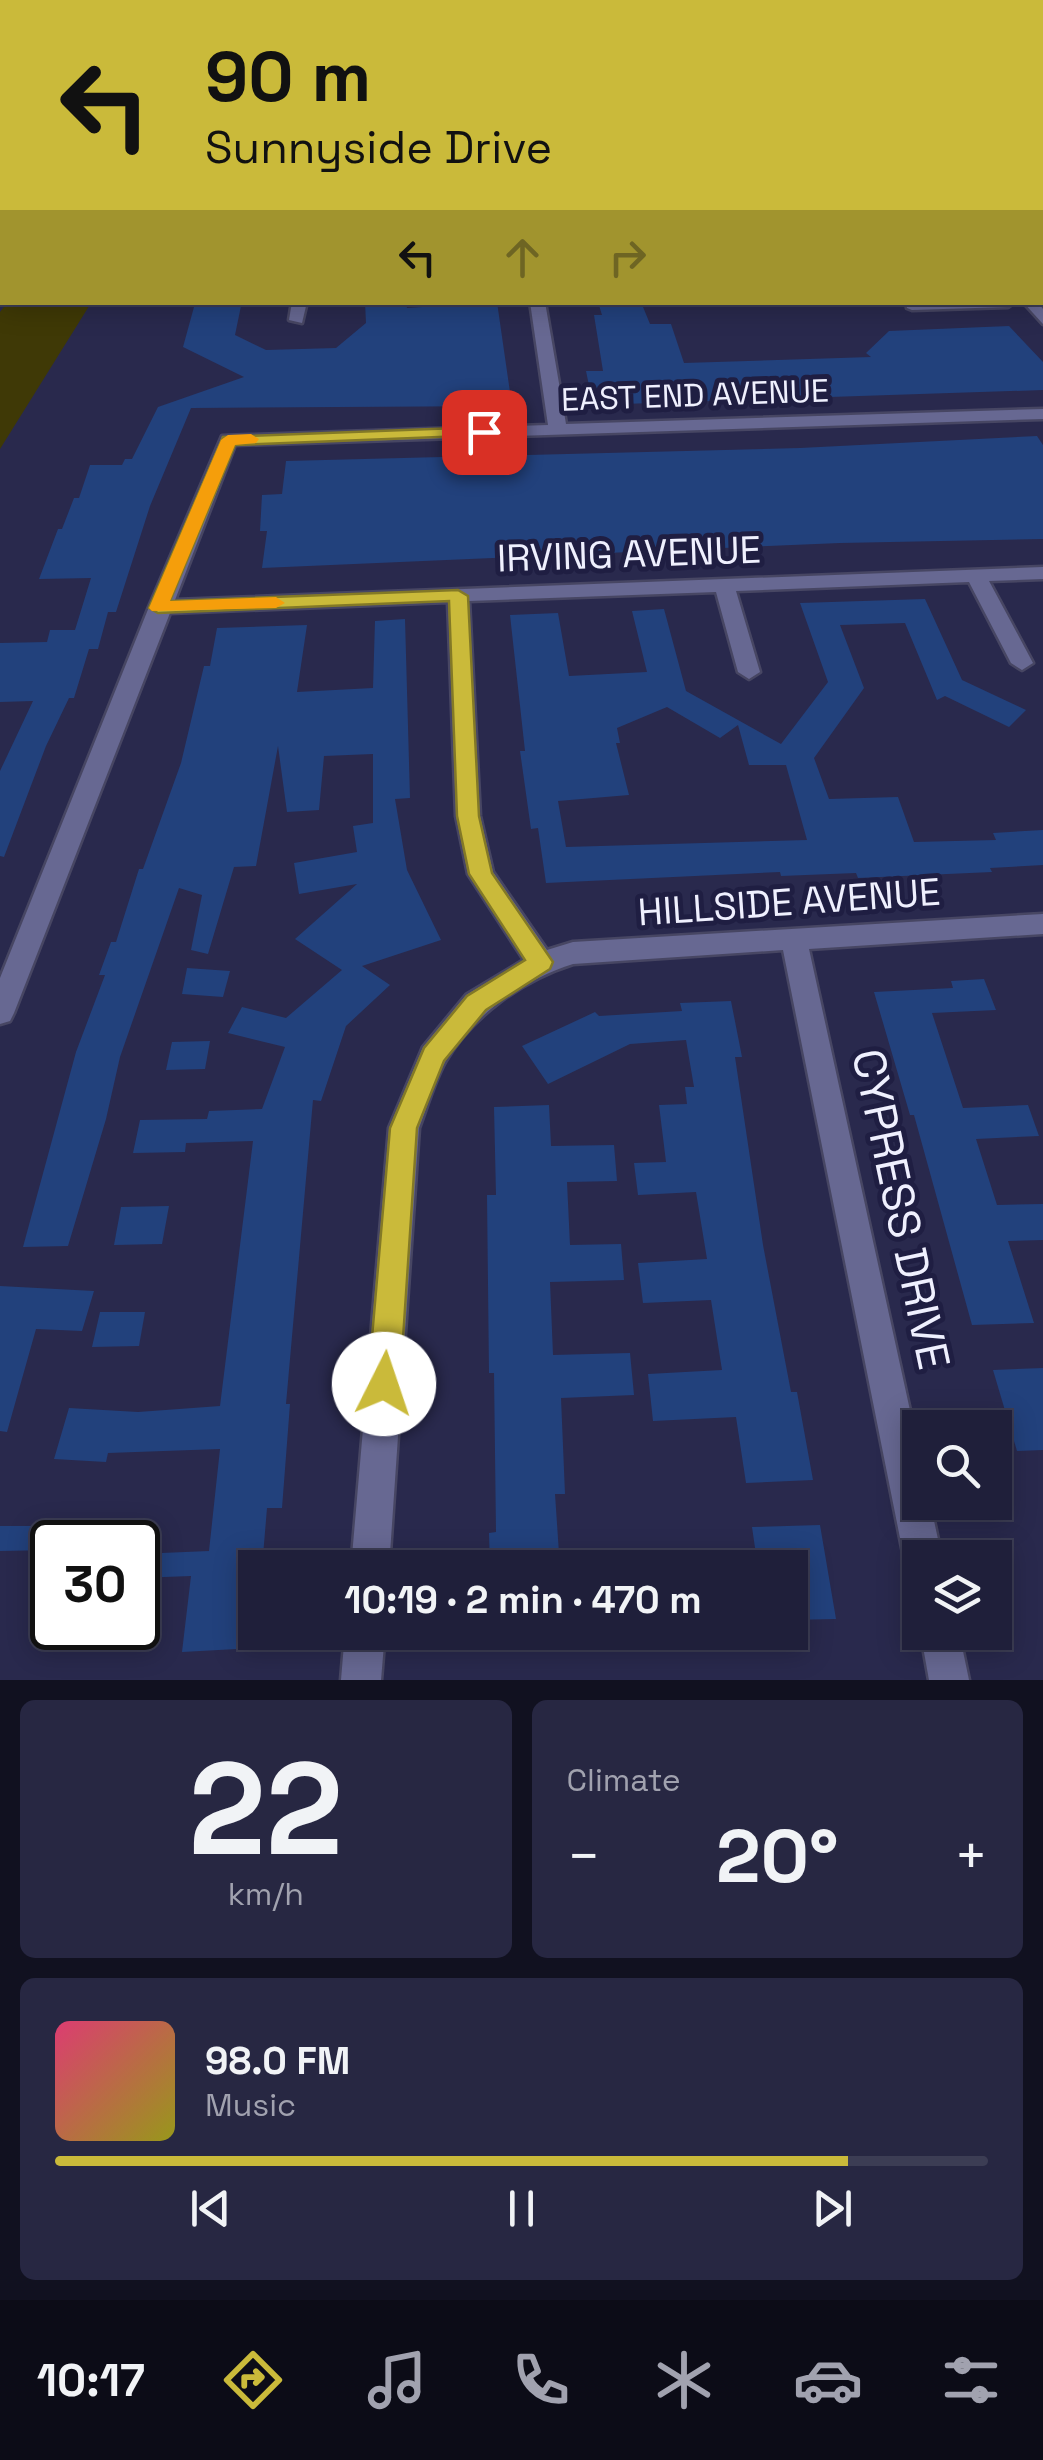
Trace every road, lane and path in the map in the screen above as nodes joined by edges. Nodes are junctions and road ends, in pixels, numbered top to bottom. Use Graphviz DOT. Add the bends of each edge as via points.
graph roads {
  1 [pos="537,305"];
  2 [pos="936,305"];
  3 [pos="912,306"];
  4 [pos="1043,414"];
  5 [pos="558,430"];
  6 [pos="1043,572"];
  7 [pos="976,575"];
  8 [pos="724,585"];
  9 [pos="458,596"];
  10 [pos="158,608"];
  11 [pos="1022,663"];
  12 [pos="749,672"];
  13 [pos="1043,924"];
  14 [pos="794,940"];
  15 [pos="541,962"];
  16 [pos="0,1013"];
  17 [pos="919,1540"];
  18 [pos="371,1550"];
  19 [pos="363,1650"];
  20 [pos="943,1650"];
  21 [pos="361,1680"];
  22 [pos="949,1680"];
  1 -- 5 [label="street"];
  2 -- 3 [label="street"];
  4 -- 5 [label="street, EAST END AVENUE"];
  5 -- 10 [label="street, EAST END AVENUE" via="228,440"];
  6 -- 7 [label="street, IRVING AVENUE"];
  7 -- 8 [label="street, IRVING AVENUE"];
  7 -- 11 [label="street"];
  8 -- 9 [label="street, IRVING AVENUE"];
  8 -- 12 [label="street"];
  9 -- 10 [label="street, IRVING AVENUE"];
  9 -- 15 [label="street" via="468,816 481,874"];
  10 -- 16 [label="street"];
  13 -- 14 [label="street, HILLSIDE AVENUE"];
  14 -- 15 [label="street, HILLSIDE AVENUE" via="573,953"];
  14 -- 17 [label="street, CYPRESS DRIVE"];
  15 -- 18 [label="street" via="476,1003 433,1056 404,1128"];
  19 -- 21 [label="street"];
  20 -- 22 [label="street"];
}
